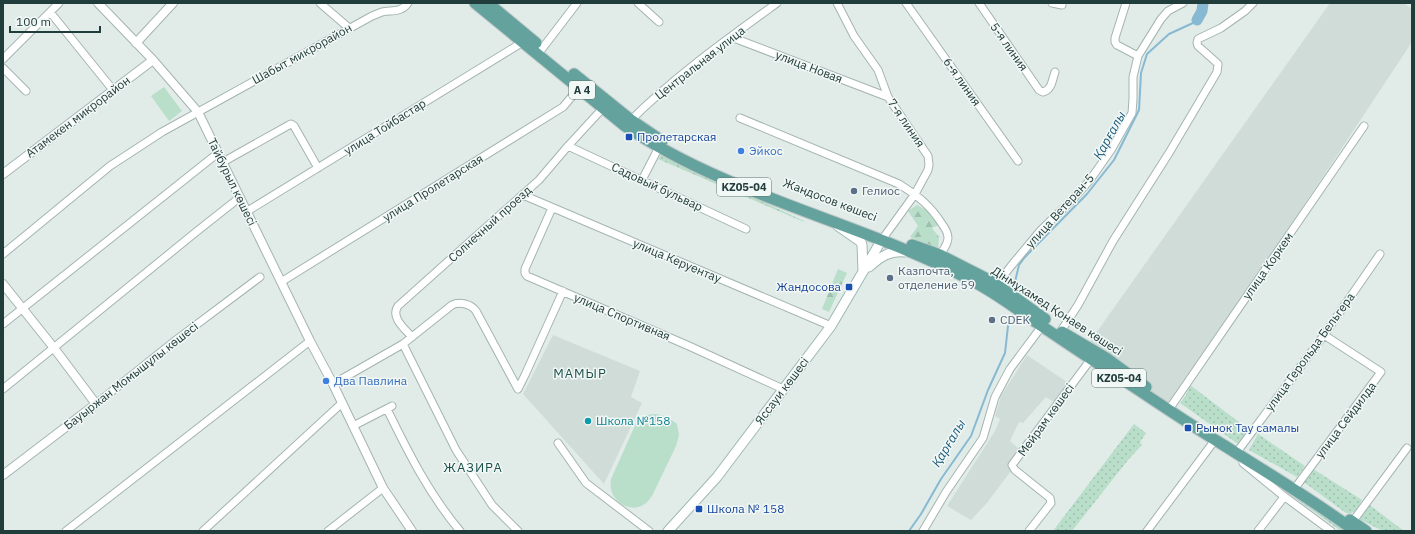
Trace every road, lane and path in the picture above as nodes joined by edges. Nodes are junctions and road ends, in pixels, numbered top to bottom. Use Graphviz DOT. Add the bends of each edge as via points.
graph roads {
  1 [pos="59,3"];
  2 [pos="98,3"];
  3 [pos="173,3"];
  4 [pos="320,3"];
  5 [pos="475,3"];
  6 [pos="488,3"];
  7 [pos="577,3"];
  8 [pos="638,3"];
  9 [pos="777,3"];
  10 [pos="837,3"];
  11 [pos="906,3"];
  12 [pos="979,3"];
  13 [pos="1052,3"];
  14 [pos="1062,3"];
  15 [pos="1126,3"];
  16 [pos="1183,3"];
  17 [pos="1253,3"];
  18 [pos="404,4"];
  19 [pos="50,12"];
  20 [pos="659,22"];
  21 [pos="349,28"];
  22 [pos="731,37"];
  23 [pos="523,42"];
  24 [pos="136,43"];
  25 [pos="540,51"];
  26 [pos="1138,56"];
  27 [pos="3,59"];
  28 [pos="153,60"];
  29 [pos="3,68"];
  30 [pos="1055,72"];
  31 [pos="579,88"];
  32 [pos="113,90"];
  33 [pos="26,91"];
  34 [pos="888,97"];
  35 [pos="603,108"];
  36 [pos="198,112"];
  37 [pos="740,118"];
  38 [pos="628,123"];
  39 [pos="1364,126"];
  40 [pos="568,146"];
  41 [pos="659,147"];
  42 [pos="218,153"];
  43 [pos="1018,161"];
  44 [pos="223,162"];
  45 [pos="318,168"];
  46 [pos="3,174"];
  47 [pos="642,180"];
  48 [pos="915,194"];
  49 [pos="523,195"];
  50 [pos="239,198"];
  51 [pos="552,208"];
  52 [pos="246,212"];
  53 [pos="832,222"];
  54 [pos="746,229"];
  55 [pos="883,238"];
  56 [pos="3,254"];
  57 [pos="1380,254"];
  58 [pos="940,255"];
  59 [pos="921,256"];
  60 [pos="863,272"];
  61 [pos="260,276"];
  62 [pos="281,282"];
  63 [pos="3,284"];
  64 [pos="994,289"];
  65 [pos="563,291"];
  66 [pos="1009,299"];
  67 [pos="22,309"];
  68 [pos="3,324"];
  69 [pos="831,326"];
  70 [pos="1042,326"];
  71 [pos="1061,331"];
  72 [pos="1324,335"];
  73 [pos="412,337"];
  74 [pos="310,341"];
  75 [pos="403,344"];
  76 [pos="54,348"];
  77 [pos="1091,359"];
  78 [pos="333,384"];
  79 [pos="3,389"];
  80 [pos="783,390"];
  81 [pos="342,403"];
  82 [pos="96,404"];
  83 [pos="1172,406"];
  84 [pos="354,426"];
  85 [pos="558,443"];
  86 [pos="1212,443"];
  87 [pos="1225,447"];
  88 [pos="1240,448"];
  89 [pos="1407,448"];
  90 [pos="3,475"];
  91 [pos="1298,484"];
  92 [pos="383,488"];
  93 [pos="1284,497"];
  94 [pos="1354,526"];
  95 [pos="66,531"];
  96 [pos="203,531"];
  97 [pos="328,531"];
  98 [pos="412,531"];
  99 [pos="460,531"];
  100 [pos="518,531"];
  101 [pos="649,531"];
  102 [pos="668,531"];
  103 [pos="923,531"];
  104 [pos="1029,531"];
  105 [pos="1147,531"];
  106 [pos="1258,531"];
  107 [pos="1331,531"];
  108 [pos="1366,531"];
  1 -- 19 [label="street"];
  2 -- 24 [label="street, Тайбурыл көшесі"];
  3 -- 24 [label="street"];
  4 -- 21 [label="street"];
  5 -- 23 [label="main road, Жандосов көшесі"];
  6 -- 25 [label="main road, Жандосов көшесі / KZ05-04"];
  7 -- 25 [label="street"];
  8 -- 20 [label="street"];
  9 -- 22 [label="street, Центральная улица"];
  10 -- 34 [label="street, 7-я линия" via="854,36 878,70"];
  11 -- 43 [label="street, 6-я линия"];
  12 -- 30 [label="street, 5-я линия" via="1039,90 1043,92 1050,88"];
  13 -- 14 [label="street"];
  15 -- 26 [label="street" via="1115,42"];
  16 -- 26 [label="street, улица Ветеран-5" via="1168,11 1161,19"];
  17 -- 71 [label="street" via="1221,28 1198,39 1198,46 1218,64 1216,72"];
  18 -- 21 [label="street, Шабыт микрорайон" via="401,10 383,12"];
  19 -- 27 [label="street"];
  19 -- 32 [label="street"];
  21 -- 36 [label="street, Шабыт микрорайон"];
  22 -- 34 [label="street, улица Новая"];
  22 -- 38 [label="street, Центральная улица" via="665,88"];
  23 -- 25 [label="main road, Жандосов көшесі / А 4"];
  23 -- 45 [label="street, улица Тойбастар"];
  24 -- 28 [label="street, Тайбурыл көшесі"];
  25 -- 31 [label="main road, Жандосов көшесі / А 4"];
  25 -- 38 [label="main road, Жандосов көшесі / KZ05-04"];
  26 -- 64 [label="street, улица Ветеран-5" via="1133,77 1132,113 1111,150 1086,185 1041,230"];
  28 -- 32 [label="street, Атамекен микрорайон"];
  28 -- 36 [label="street, Тайбурыл көшесі"];
  29 -- 33 [label="street"];
  31 -- 35 [label="main road, Жандосов көшесі / А 4"];
  31 -- 62 [label="street, улица Пролетарская" via="563,107"];
  32 -- 46 [label="street, Атамекен микрорайон"];
  34 -- 48 [label="street, 7-я линия" via="928,156 928,170"];
  35 -- 38 [label="main road, Жандосов көшесі / А 4"];
  35 -- 40 [label="street, Солнечный проезд"];
  36 -- 42 [label="street, Тайбурыл көшесі"];
  36 -- 56 [label="street, Шабыт микрорайон" via="110,166"];
  37 -- 48 [label="street" via="898,184"];
  38 -- 41 [label="main road, Жандосов көшесі / А 4"];
  38 -- 55 [label="main road, Жандосов көшесі / KZ05-04" via="741,180"];
  39 -- 83 [label="street, улица Коркем"];
  40 -- 47 [label="street, Садовый бульвар"];
  40 -- 49 [label="street, Солнечный проезд"];
  41 -- 47 [label="street"];
  41 -- 53 [label="main road, Жандосов көшесі / KZ05-04" via="734,183"];
  42 -- 44 [label="street, Тайбурыл көшесі"];
  42 -- 67 [label="street"];
  44 -- 45 [label="street" via="292,124"];
  44 -- 50 [label="street, Тайбурыл көшесі"];
  45 -- 52 [label="street, улица Тойбастар"];
  47 -- 54 [label="street, Садовый бульвар"];
  48 -- 55 [label="street, 7-я линия"];
  48 -- 58 [label="street" via="935,213 946,230 948,238"];
  49 -- 51 [label="street, улица Керуентау"];
  49 -- 73 [label="street, Солнечный проезд" via="395,309 397,319"];
  50 -- 52 [label="street, Тайбурыл көшесі"];
  50 -- 76 [label="street"];
  51 -- 65 [label="street, улица Спортивная" via="525,273"];
  51 -- 69 [label="street, улица Керуентау"];
  52 -- 62 [label="street, Тайбурыл көшесі"];
  53 -- 55 [label="main road, Жандосов көшесі / KZ05-04" via="869,236"];
  53 -- 60 [label="main road" via="861,242"];
  55 -- 58 [label="main road, Дінмұхамед Қонаев көшесі / KZ05-04"];
  55 -- 59 [label="main road, Дінмұхамед Қонаев көшесі / KZ05-04"];
  55 -- 60 [label="main road, Яссауи көшесі"];
  57 -- 72 [label="street, улица Герольда Бельгера"];
  58 -- 64 [label="main road, Дінмұхамед Қонаев көшесі / KZ05-04"];
  59 -- 60 [label="main road" via="897,251 888,253"];
  59 -- 64 [label="main road, Дінмұхамед Қонаев көшесі / KZ05-04"];
  60 -- 69 [label="main road, Яссауи көшесі"];
  61 -- 82 [label="street, Бауыржан Момышұлы көшесі"];
  62 -- 74 [label="street, Тайбурыл көшесі"];
  63 -- 67 [label="street"];
  64 -- 66 [label="main road, Дінмұхамед Қонаев көшесі / KZ05-04"];
  65 -- 73 [label="street" via="518,389 476,311 470,306 455,303"];
  65 -- 80 [label="street, улица Спортивная"];
  66 -- 70 [label="main road, Дінмұхамед Қонаев көшесі / KZ05-04"];
  66 -- 71 [label="main road, Дінмұхамед Қонаев көшесі / KZ05-04"];
  67 -- 68 [label="street"];
  67 -- 76 [label="street"];
  69 -- 80 [label="main road, Яссауи көшесі"];
  70 -- 77 [label="main road, Дінмұхамед Қонаев көшесі / KZ05-04"];
  70 -- 103 [label="street" via="1010,369 995,397 983,438"];
  71 -- 83 [label="main road, Дінмұхамед Қонаев көшесі / KZ05-04" via="1106,358"];
  72 -- 88 [label="street, улица Герольда Бельгера"];
  72 -- 91 [label="street, улица Сейдилда" via="1381,372"];
  73 -- 75 [label="street"];
  74 -- 78 [label="street, Тайбурыл көшесі"];
  74 -- 95 [label="street"];
  75 -- 78 [label="street"];
  75 -- 100 [label="street" via="456,450 492,505"];
  76 -- 79 [label="street"];
  76 -- 82 [label="street"];
  77 -- 86 [label="main road, Дінмұхамед Қонаев көшесі / KZ05-04"];
  77 -- 104 [label="street, Мейрам көшесі" via="1012,465 1050,498 1051,503"];
  78 -- 81 [label="street, Тайбурыл көшесі"];
  80 -- 102 [label="main road, Яссауи көшесі" via="717,477"];
  81 -- 84 [label="street, Тайбурыл көшесі"];
  81 -- 96 [label="street"];
  82 -- 90 [label="street, Бауыржан Момышұлы көшесі"];
  83 -- 88 [label="main road, Дінмұхамед Қонаев көшесі / KZ05-04"];
  84 -- 92 [label="street, Тайбурыл көшесі"];
  84 -- 99 [label="street" via="389,408 424,482"];
  85 -- 101 [label="street" via="586,483"];
  86 -- 87 [label="main road, Дінмұхамед Қонаев көшесі / KZ05-04"];
  86 -- 105 [label="street"];
  87 -- 93 [label="street"];
  87 -- 94 [label="main road, Дінмұхамед Қонаев көшесі / KZ05-04"];
  88 -- 91 [label="main road, Дінмұхамед Қонаев көшесі / KZ05-04"];
  89 -- 94 [label="street"];
  91 -- 94 [label="main road, Дінмұхамед Қонаев көшесі / KZ05-04"];
  92 -- 97 [label="street"];
  92 -- 98 [label="street, Тайбурыл көшесі"];
  93 -- 106 [label="street"];
  93 -- 107 [label="street"];
  94 -- 108 [label="main road, Дінмұхамед Қонаев көшесі / KZ05-04"];
}
